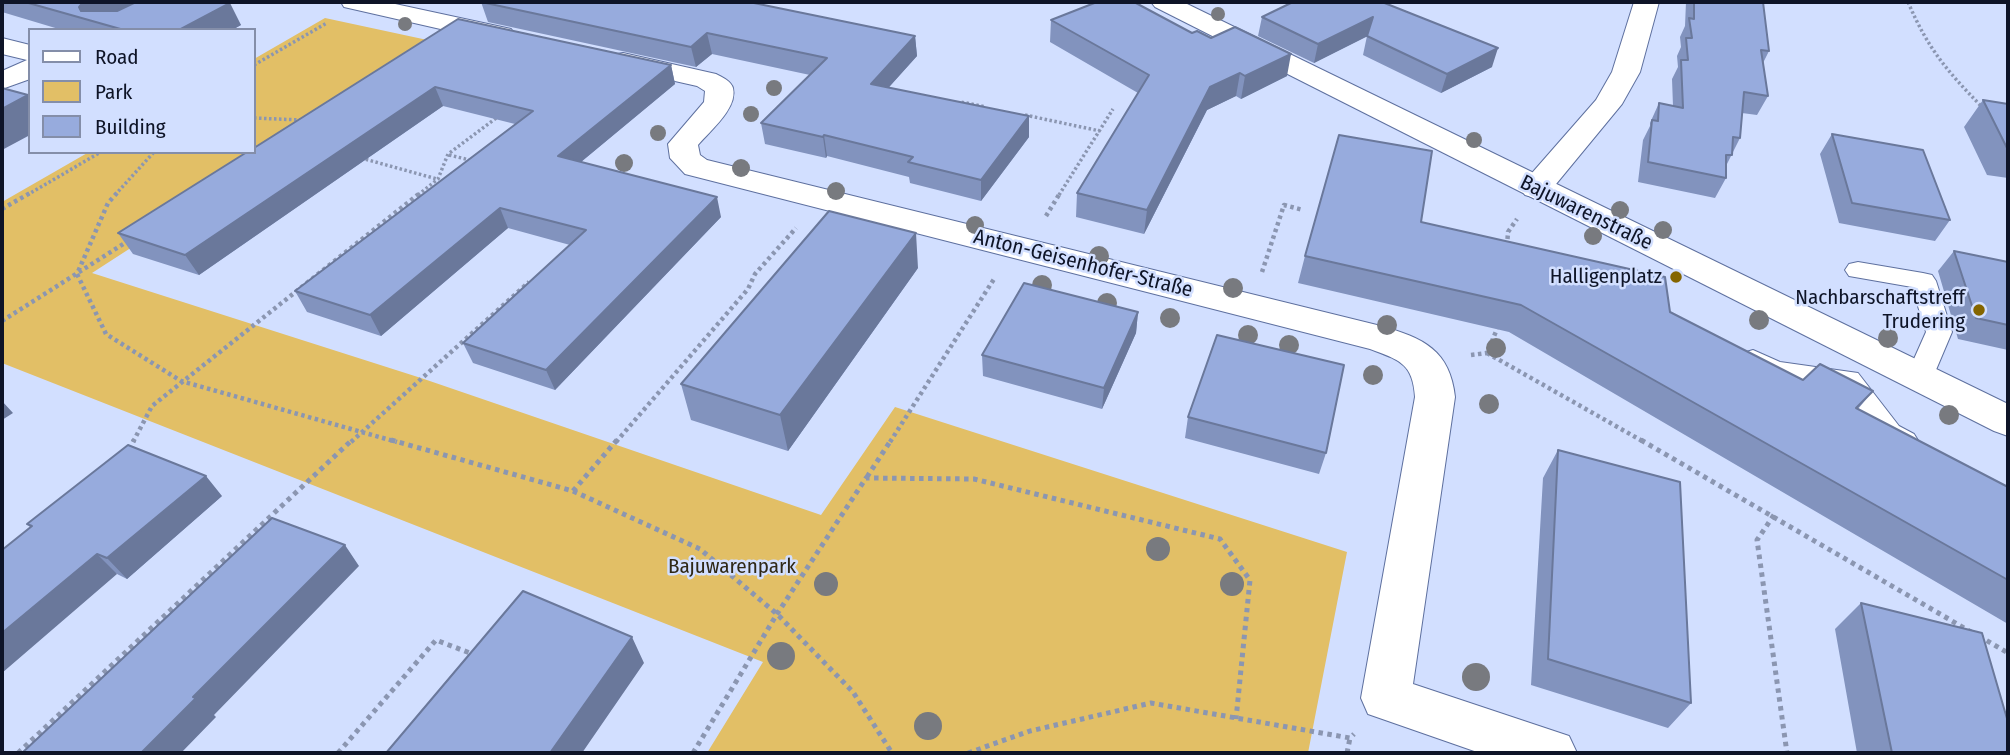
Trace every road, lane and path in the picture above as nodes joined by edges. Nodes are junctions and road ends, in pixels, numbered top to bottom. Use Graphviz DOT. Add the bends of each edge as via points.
graph roads {
  1 [pos="1164,2"];
  2 [pos="1646,2"];
  3 [pos="1908,2"];
  4 [pos="357,3"];
  5 [pos="532,41"];
  6 [pos="2,46"];
  7 [pos="28,52"];
  8 [pos="598,56"];
  9 [pos="256,64"];
  10 [pos="28,69"];
  11 [pos="2,81"];
  12 [pos="986,107"];
  13 [pos="1113,109"];
  14 [pos="1986,111"];
  15 [pos="954,113"];
  16 [pos="501,115"];
  17 [pos="1024,115"];
  18 [pos="256,118"];
  19 [pos="304,120"];
  20 [pos="1100,131"];
  21 [pos="98,154"];
  22 [pos="151,154"];
  23 [pos="448,154"];
  24 [pos="351,156"];
  25 [pos="475,161"];
  26 [pos="438,179"];
  27 [pos="823,198"];
  28 [pos="1528,202"];
  29 [pos="2,209"];
  30 [pos="1303,210"];
  31 [pos="1043,220"];
  32 [pos="135,236"];
  33 [pos="1014,247"];
  34 [pos="1506,258"];
  35 [pos="1858,270"];
  36 [pos="539,273"];
  37 [pos="77,274"];
  38 [pos="1250,306"];
  39 [pos="2,321"];
  40 [pos="1726,345"];
  41 [pos="1487,353"];
  42 [pos="1920,377"];
  43 [pos="181,381"];
  44 [pos="2008,421"];
  45 [pos="362,431"];
  46 [pos="1924,453"];
  47 [pos="126,455"];
  48 [pos="866,478"];
  49 [pos="573,491"];
  50 [pos="1774,515"];
  51 [pos="777,614"];
  52 [pos="2008,653"];
  53 [pos="470,667"];
  54 [pos="1237,719"];
  55 [pos="1293,728"];
  56 [pos="1350,738"];
  57 [pos="18,753"];
  58 [pos="338,753"];
  59 [pos="693,753"];
  60 [pos="892,753"];
  61 [pos="968,753"];
  62 [pos="1348,753"];
  63 [pos="1551,753"];
  64 [pos="1787,753"];
  1 -- 28 [label="street, Bajuwarenstraße"];
  2 -- 28 [label="street" via="1626,72 1608,104"];
  3 -- 14 [label="path" via="1923,37 1944,68"];
  4 -- 5 [label="street"];
  4 -- 9 [label="path"];
  6 -- 7 [label="street"];
  8 -- 27 [label="street, Anton-Geisenhofer-Straße" via="706,80 719,89 718,103 683,144 685,158 696,167"];
  10 -- 11 [label="street"];
  12 -- 15 [label="path" via="961,102"];
  13 -- 20 [label="path"];
  16 -- 23 [label="path"];
  17 -- 20 [label="path"];
  18 -- 19 [label="path"];
  20 -- 31 [label="path"];
  21 -- 29 [label="path"];
  22 -- 37 [label="path" via="108,203"];
  23 -- 25 [label="path"];
  23 -- 26 [label="path"];
  24 -- 26 [label="path"];
  26 -- 43 [label="path"];
  27 -- 33 [label="street, Anton-Geisenhofer-Straße"];
  27 -- 49 [label="path"];
  28 -- 34 [label="path" via="1508,232"];
  28 -- 42 [label="street, Bajuwarenstraße"];
  30 -- 38 [label="path" via="1283,205"];
  32 -- 37 [label="path"];
  33 -- 38 [label="street, Anton-Geisenhofer-Straße"];
  33 -- 48 [label="path"];
  35 -- 42 [label="lane" via="1923,281 1939,332"];
  36 -- 45 [label="path"];
  37 -- 39 [label="path"];
  37 -- 43 [label="path" via="106,334"];
  38 -- 63 [label="street, Anton-Geisenhofer-Straße" via="1381,339 1424,359 1434,377 1434,397 1387,698"];
  40 -- 46 [label="lane" via="1775,371 1848,380 1889,434"];
  41 -- 50 [label="path"];
  42 -- 44 [label="street, Bajuwarenstraße"];
  43 -- 45 [label="path"];
  43 -- 47 [label="path" via="152,406"];
  45 -- 49 [label="path"];
  45 -- 57 [label="path"];
  48 -- 51 [label="path"];
  48 -- 54 [label="path" via="974,479 1220,539 1250,580"];
  49 -- 51 [label="path" via="700,550"];
  50 -- 52 [label="path"];
  50 -- 64 [label="path" via="1758,540"];
  51 -- 59 [label="path"];
  51 -- 60 [label="path" via="853,692"];
  53 -- 58 [label="path" via="479,657 436,640"];
  54 -- 55 [label="path"];
  54 -- 61 [label="path" via="1151,703 1030,731"];
  56 -- 62 [label="path"];
}
